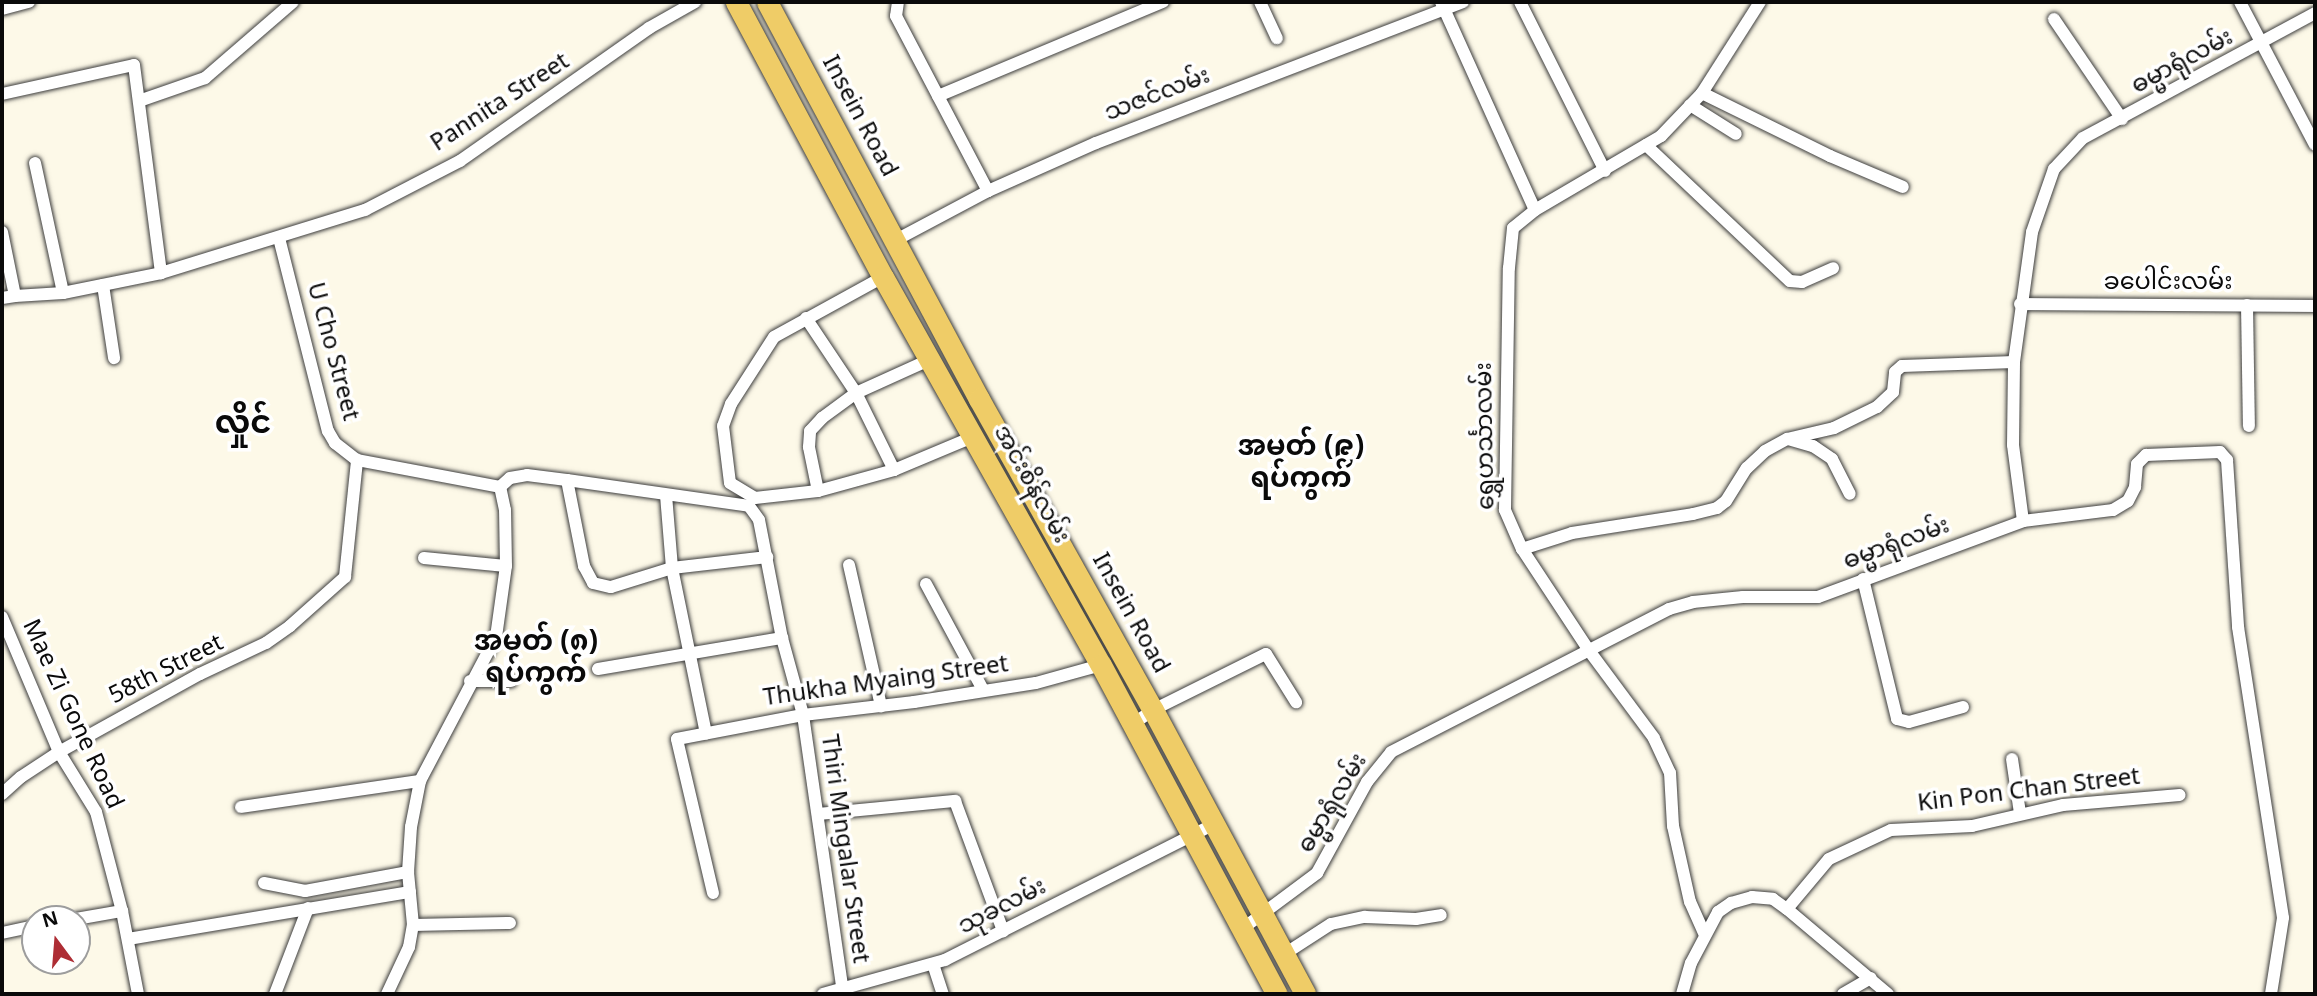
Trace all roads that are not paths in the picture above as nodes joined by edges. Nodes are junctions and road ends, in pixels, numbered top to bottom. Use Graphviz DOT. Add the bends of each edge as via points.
graph roads {
  1 [pos="29,2"];
  2 [pos="293,2"];
  3 [pos="695,2"];
  4 [pos="736,2"];
  5 [pos="767,2"];
  6 [pos="898,2"];
  7 [pos="1163,2"];
  8 [pos="1260,2"];
  9 [pos="1462,2"];
  10 [pos="1520,2"];
  11 [pos="1760,2"];
  12 [pos="2240,2"];
  13 [pos="1443,6"];
  14 [pos="2,9"];
  15 [pos="2315,13"];
  16 [pos="2054,19"];
  17 [pos="1277,38"];
  18 [pos="2262,44"];
  19 [pos="2,93"];
  20 [pos="1702,93"];
  21 [pos="938,96"];
  22 [pos="139,101"];
  23 [pos="819,102"];
  24 [pos="1690,105"];
  25 [pos="796,114"];
  26 [pos="2122,119"];
  27 [pos="1736,134"];
  28 [pos="2314,138"];
  29 [pos="1646,145"];
  30 [pos="35,163"];
  31 [pos="1605,172"];
  32 [pos="1903,187"];
  33 [pos="988,191"];
  34 [pos="1535,210"];
  35 [pos="2,232"];
  36 [pos="279,237"];
  37 [pos="894,241"];
  38 [pos="872,250"];
  39 [pos="1833,268"];
  40 [pos="161,273"];
  41 [pos="883,277"];
  42 [pos="103,285"];
  43 [pos="63,293"];
  44 [pos="8,297"];
  45 [pos="2021,304"];
  46 [pos="2247,305"];
  47 [pos="2315,306"];
  48 [pos="806,318"];
  49 [pos="114,358"];
  50 [pos="929,360"];
  51 [pos="2014,362"];
  52 [pos="856,393"];
  53 [pos="2249,426"];
  54 [pos="973,437"];
  55 [pos="1787,439"];
  56 [pos="357,460"];
  57 [pos="894,470"];
  58 [pos="567,480"];
  59 [pos="500,487"];
  60 [pos="818,491"];
  61 [pos="1850,494"];
  62 [pos="666,495"];
  63 [pos="2024,521"];
  64 [pos="1522,549"];
  65 [pos="767,557"];
  66 [pos="424,558"];
  67 [pos="849,565"];
  68 [pos="506,566"];
  69 [pos="672,568"];
  70 [pos="1863,579"];
  71 [pos="926,584"];
  72 [pos="2,617"];
  73 [pos="782,638"];
  74 [pos="1588,649"];
  75 [pos="692,655"];
  76 [pos="1101,665"];
  77 [pos="598,669"];
  78 [pos="470,681"];
  79 [pos="511,681"];
  80 [pos="983,690"];
  81 [pos="1296,702"];
  82 [pos="881,706"];
  83 [pos="1963,707"];
  84 [pos="1153,710"];
  85 [pos="803,715"];
  86 [pos="1131,725"];
  87 [pos="706,734"];
  88 [pos="59,752"];
  89 [pos="2012,759"];
  90 [pos="420,781"];
  91 [pos="2,794"];
  92 [pos="2180,795"];
  93 [pos="241,807"];
  94 [pos="2020,813"];
  95 [pos="819,814"];
  96 [pos="1214,824"];
  97 [pos="1192,834"];
  98 [pos="408,872"];
  99 [pos="264,883"];
  100 [pos="410,892"];
  101 [pos="713,893"];
  102 [pos="308,908"];
  103 [pos="1787,909"];
  104 [pos="122,911"];
  105 [pos="1441,915"];
  106 [pos="91,916"];
  107 [pos="1262,916"];
  108 [pos="510,923"];
  109 [pos="413,925"];
  110 [pos="21,929"];
  111 [pos="1242,929"];
  112 [pos="1003,931"];
  113 [pos="2,933"];
  114 [pos="1704,933"];
  115 [pos="128,939"];
  116 [pos="1283,954"];
  117 [pos="933,964"];
  118 [pos="1871,978"];
  119 [pos="843,991"];
  120 [pos="138,994"];
  121 [pos="275,994"];
  122 [pos="387,994"];
  123 [pos="823,994"];
  124 [pos="943,994"];
  125 [pos="1277,994"];
  126 [pos="1305,994"];
  127 [pos="1682,994"];
  128 [pos="1843,994"];
  129 [pos="1888,994"];
  130 [pos="2271,994"];
  1 -- 14 [label="street"];
  2 -- 22 [label="street" via="205,78"];
  3 -- 36 [label="street, Pannita Street" via="460,161 365,210"];
  4 -- 25 [label="main road, အင်းစိန်လမ်း"];
  5 -- 23 [label="main road, Insein Road"];
  6 -- 21 [label="street" via="897,16"];
  7 -- 21 [label="street"];
  8 -- 17 [label="street"];
  9 -- 13 [label="street, သဇင်လမ်း"];
  10 -- 31 [label="street"];
  11 -- 20 [label="street, ရွှေဟင်္သာလမ်း"];
  12 -- 18 [label="street"];
  13 -- 33 [label="street, သဇင်လမ်း" via="1096,143"];
  13 -- 34 [label="street"];
  15 -- 18 [label="street, ဓမ္မာရုံလမ်း"];
  16 -- 26 [label="street"];
  18 -- 26 [label="street, ဓမ္မာရုံလမ်း"];
  18 -- 28 [label="street"];
  19 -- 22 [label="street" via="131,64"];
  20 -- 24 [label="street, ရွှေဟင်္သာလမ်း"];
  20 -- 32 [label="street"];
  21 -- 33 [label="street"];
  22 -- 40 [label="street"];
  23 -- 25 [label="main road"];
  23 -- 37 [label="main road, Insein Road"];
  24 -- 27 [label="street"];
  24 -- 29 [label="street, ရွှေဟင်္သာလမ်း"];
  25 -- 38 [label="main road, အင်းစိန်လမ်း"];
  26 -- 45 [label="street, ဓမ္မာရုံလမ်း" via="2083,138 2053,169 2032,232"];
  29 -- 31 [label="street, ရွှေဟင်္သာလမ်း"];
  29 -- 39 [label="street" via="1790,281 1802,282"];
  30 -- 43 [label="street"];
  31 -- 34 [label="street, ရွှေဟင်္သာလမ်း"];
  33 -- 37 [label="street, သဇင်လမ်း"];
  34 -- 64 [label="street, ရွှေဟင်္သာလမ်း" via="1513,228 1508,268 1505,510"];
  35 -- 44 [label="street"];
  36 -- 40 [label="street, Pannita Street"];
  36 -- 56 [label="street, U Cho Street" via="328,431 335,443"];
  37 -- 38 [label="main road"];
  37 -- 84 [label="main road, Insein Road"];
  38 -- 41 [label="main road, အင်းစိန်လမ်း"];
  40 -- 42 [label="street, Pannita Street"];
  41 -- 48 [label="street"];
  41 -- 50 [label="main road, အင်းစိန်လမ်း"];
  42 -- 43 [label="street, Pannita Street"];
  42 -- 49 [label="street"];
  43 -- 44 [label="street, Pannita Street"];
  45 -- 46 [label="street, ခပေါင်းလမ်း"];
  45 -- 51 [label="street, ဓမ္မာရုံလမ်း"];
  46 -- 47 [label="street, ခပေါင်းလမ်း"];
  46 -- 53 [label="street"];
  48 -- 52 [label="street"];
  48 -- 60 [label="street" via="774,337 731,404 723,426 730,483 755,498"];
  50 -- 52 [label="street"];
  50 -- 54 [label="main road, အင်းစိန်လမ်း"];
  51 -- 55 [label="street" via="1902,366 1895,372 1893,392 1877,407 1834,429"];
  51 -- 63 [label="street, ဓမ္မာရုံလမ်း" via="2013,445"];
  52 -- 57 [label="street"];
  52 -- 60 [label="street" via="810,431"];
  54 -- 57 [label="street"];
  54 -- 76 [label="main road, အင်းစိန်လမ်း"];
  55 -- 61 [label="street" via="1813,446 1832,459"];
  55 -- 64 [label="street" via="1747,468 1717,508 1572,533"];
  56 -- 59 [label="street"];
  56 -- 88 [label="street, 58th Street" via="345,577 266,643"];
  57 -- 60 [label="street"];
  58 -- 59 [label="street" via="527,475 510,478"];
  58 -- 62 [label="street"];
  58 -- 69 [label="street" via="584,566 593,583 611,587"];
  59 -- 68 [label="street"];
  62 -- 65 [label="street, Thiri Mingalar Street" via="750,506 759,520"];
  62 -- 69 [label="street"];
  63 -- 70 [label="street, ဓမ္မာရုံလမ်း"];
  63 -- 130 [label="street" via="2113,510 2128,501 2137,464 2146,455 2220,452 2227,460 2238,627 2283,918"];
  64 -- 74 [label="street, ရွှေဟင်္သာလမ်း"];
  65 -- 69 [label="street"];
  65 -- 73 [label="street, Thiri Mingalar Street"];
  66 -- 68 [label="street"];
  67 -- 82 [label="street"];
  68 -- 78 [label="street" via="495,637"];
  69 -- 75 [label="street"];
  70 -- 74 [label="street, ဓမ္မာရုံလမ်း" via="1818,597 1743,597 1669,608"];
  70 -- 83 [label="street" via="1897,719 1909,722"];
  71 -- 80 [label="street"];
  72 -- 88 [label="street, Mae Zi Gone Road"];
  73 -- 75 [label="street"];
  73 -- 85 [label="street, Thiri Mingalar Street"];
  74 -- 107 [label="street, ဓမ္မာရုံလမ်း" via="1391,752 1367,782 1317,873"];
  74 -- 114 [label="street, ရွှေဟင်္သာလမ်း" via="1654,738 1670,773 1672,826 1690,902"];
  75 -- 77 [label="street"];
  75 -- 87 [label="street"];
  76 -- 80 [label="street, Thukha Myaing Street"];
  76 -- 86 [label="main road, အင်းစိန်လမ်း"];
  78 -- 79 [label="street"];
  78 -- 90 [label="street"];
  80 -- 82 [label="street, Thukha Myaing Street"];
  81 -- 84 [label="street" via="1266,654"];
  82 -- 85 [label="street, Thukha Myaing Street"];
  84 -- 86 [label="street"];
  84 -- 96 [label="main road, Insein Road"];
  85 -- 87 [label="street, Thukha Myaing Street"];
  85 -- 95 [label="street, Thiri Mingalar Street"];
  86 -- 97 [label="main road, အင်းစိန်လမ်း"];
  87 -- 101 [label="street, Thukha Myaing Street" via="677,739"];
  88 -- 91 [label="street, 58th Street"];
  88 -- 104 [label="street, Mae Zi Gone Road" via="96,812"];
  89 -- 94 [label="street"];
  90 -- 93 [label="street"];
  90 -- 98 [label="street"];
  92 -- 94 [label="street, Kin Pon Chan Street"];
  94 -- 103 [label="street, Kin Pon Chan Street" via="1972,826 1891,830 1829,859"];
  95 -- 112 [label="street" via="955,801"];
  95 -- 119 [label="street, Thiri Mingalar Street"];
  96 -- 97 [label="street, သုခလမ်း"];
  96 -- 107 [label="main road, Insein Road"];
  97 -- 111 [label="main road, အင်းစိန်လမ်း"];
  97 -- 112 [label="street, သုခလမ်း"];
  98 -- 99 [label="street" via="305,891"];
  98 -- 100 [label="street"];
  100 -- 102 [label="street"];
  100 -- 109 [label="street"];
  102 -- 115 [label="street"];
  102 -- 121 [label="street"];
  103 -- 114 [label="street" via="1773,899 1752,897 1731,903 1718,912"];
  103 -- 118 [label="street"];
  104 -- 106 [label="street"];
  104 -- 115 [label="street, Mae Zi Gone Road"];
  105 -- 116 [label="street" via="1364,917 1331,924"];
  107 -- 111 [label="street, ဓမ္မာရုံလမ်း"];
  107 -- 116 [label="main road, Insein Road"];
  108 -- 109 [label="street"];
  109 -- 122 [label="street" via="409,947"];
  110 -- 113 [label="street"];
  111 -- 125 [label="main road, အင်းစိန်လမ်း"];
  112 -- 117 [label="street, သုခလမ်း"];
  114 -- 127 [label="street"];
  115 -- 120 [label="street, Mae Zi Gone Road"];
  116 -- 126 [label="main road, Insein Road"];
  117 -- 119 [label="street, သုခလမ်း"];
  117 -- 124 [label="street"];
  118 -- 128 [label="street"];
  118 -- 129 [label="street"];
  119 -- 123 [label="street, သုခလမ်း"];
}
